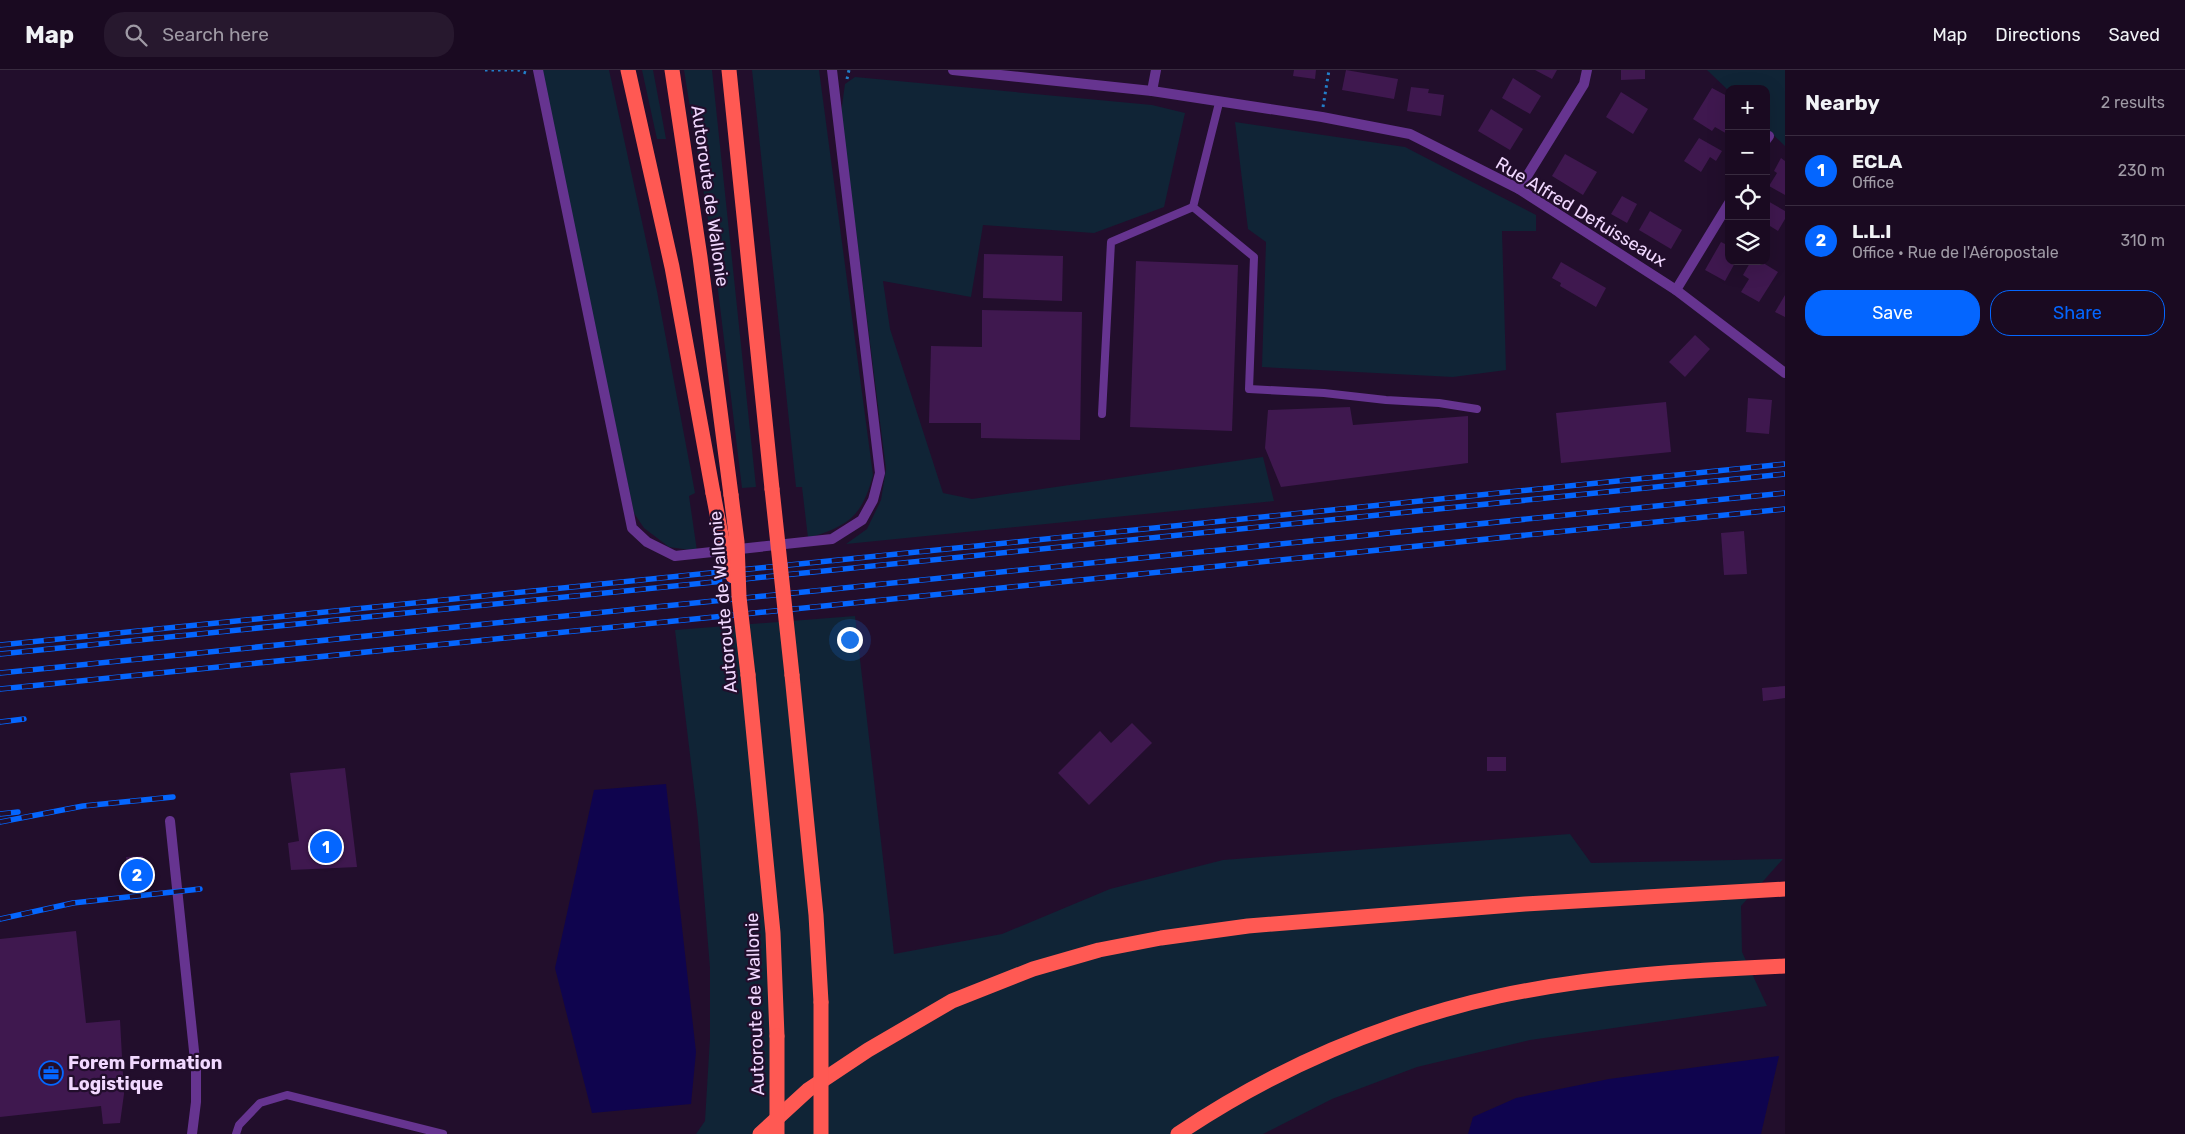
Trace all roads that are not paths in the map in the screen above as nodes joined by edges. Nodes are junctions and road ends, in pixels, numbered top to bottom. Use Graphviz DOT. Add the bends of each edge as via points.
graph roads {
  1 [pos="628,70"];
  2 [pos="672,70"];
  3 [pos="729,70"];
  4 [pos="832,70"];
  5 [pos="953,70"];
  6 [pos="1156,70"];
  7 [pos="1587,70"];
  8 [pos="538,73"];
  9 [pos="1152,91"];
  10 [pos="1219,103"];
  11 [pos="1519,188"];
  12 [pos="1193,206"];
  13 [pos="1725,210"];
  14 [pos="1676,290"];
  15 [pos="1785,373"];
  16 [pos="1477,409"];
  17 [pos="1102,414"];
  18 [pos="739,597"];
  19 [pos="170,821"];
  20 [pos="1785,890"];
  21 [pos="1785,966"];
  22 [pos="192,1134"];
  23 [pos="236,1134"];
  24 [pos="443,1134"];
  25 [pos="760,1134"];
  26 [pos="776,1134"];
  27 [pos="821,1134"];
  28 [pos="1178,1134"];
  1 -- 18 [label="highway, bridge" via="672,267 722,540"];
  2 -- 18 [label="highway, Autoroute de Wallonie, bridge" via="731,494"];
  3 -- 27 [label="highway, Autoroute de Wallonie, bridge" via="816,915 821,1002"];
  4 -- 8 [label="street" via="880,473 872,500 862,520 832,539 675,556 647,542 632,528"];
  5 -- 9 [label="street, Rue Alfred Defuisseaux"];
  6 -- 9 [label="street"];
  7 -- 11 [label="street" via="1584,84"];
  9 -- 10 [label="street, Rue Alfred Defuisseaux"];
  10 -- 11 [label="street, Rue Alfred Defuisseaux" via="1322,117 1410,134"];
  10 -- 12 [label="lane"];
  11 -- 14 [label="street, Rue Alfred Defuisseaux"];
  12 -- 16 [label="lane" via="1254,256 1248,389 1439,403"];
  12 -- 17 [label="lane" via="1111,242"];
  13 -- 14 [label="street"];
  14 -- 15 [label="street, Rue Alfred Defuisseaux"];
  18 -- 26 [label="highway, Autoroute de Wallonie, bridge" via="772,914 777,1036"];
  19 -- 22 [label="street" via="196,1070"];
  20 -- 25 [label="highway" via="1525,904 1248,926 1099,950 1033,970 952,1001 808,1090"];
  21 -- 28 [label="highway" via="1580,982 1499,996 1424,1016 1349,1042 1276,1076 1210,1112"];
  23 -- 24 [label="lane" via="238,1125 260,1103 287,1096"];
}
